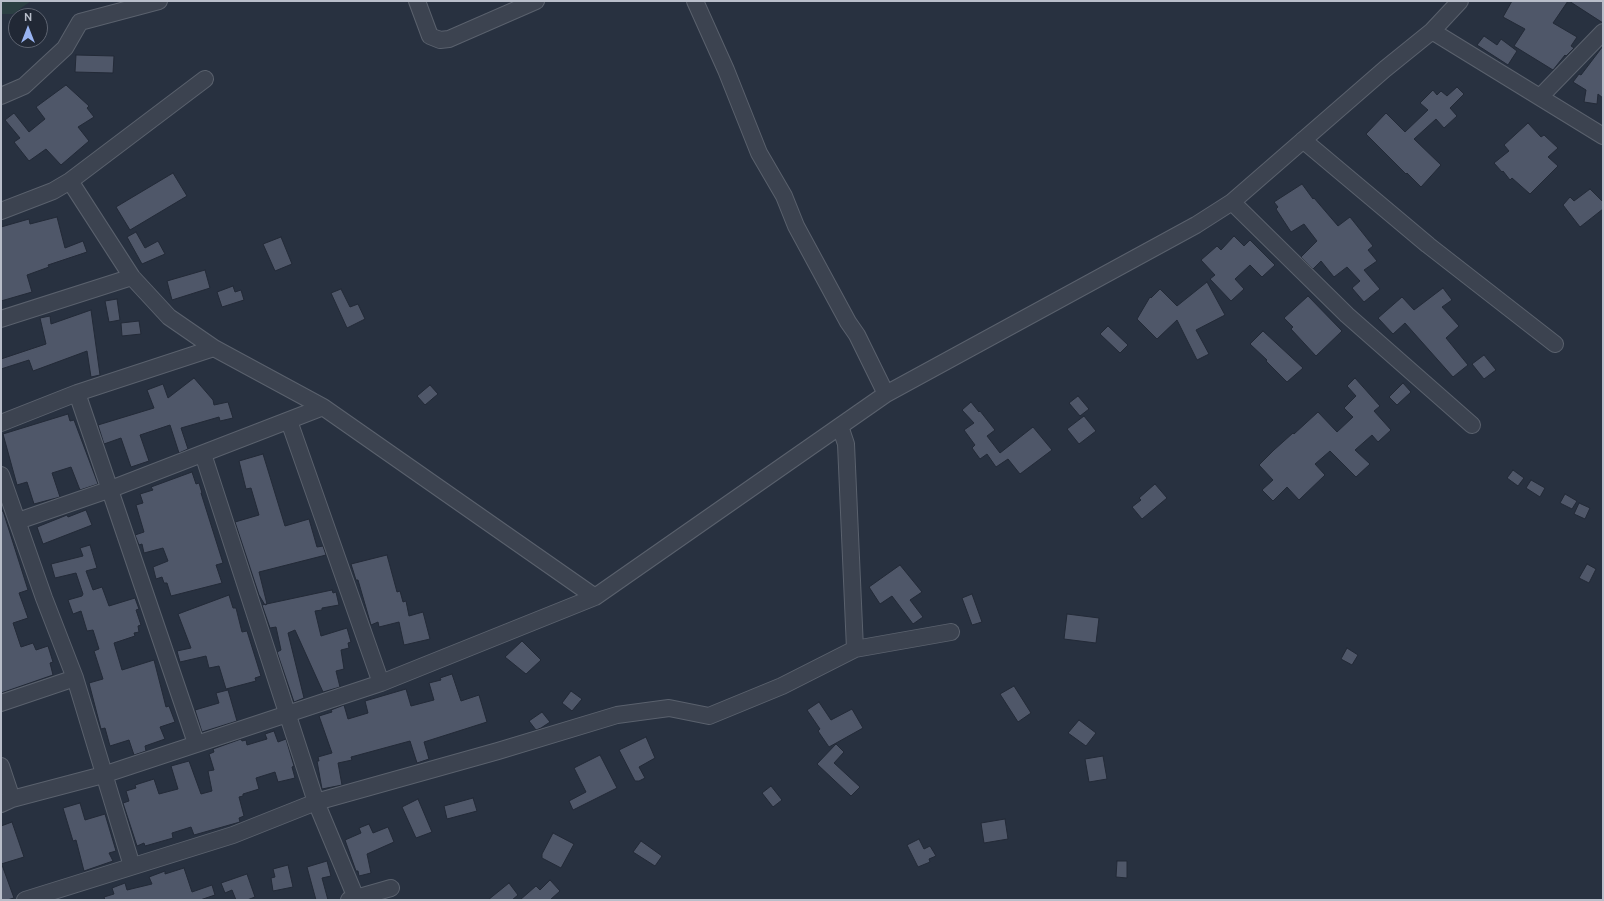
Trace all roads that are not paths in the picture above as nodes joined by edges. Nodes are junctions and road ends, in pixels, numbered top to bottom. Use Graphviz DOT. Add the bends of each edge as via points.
graph roads {
  1 [pos="159,1"];
  2 [pos="417,1"];
  3 [pos="536,1"];
  4 [pos="695,1"];
  5 [pos="1460,1"];
  6 [pos="1432,31"];
  7 [pos="1603,32"];
  8 [pos="205,79"];
  9 [pos="1,96"];
  10 [pos="1541,96"];
  11 [pos="1603,136"];
  12 [pos="1303,140"];
  13 [pos="70,182"];
  14 [pos="1232,202"];
  15 [pos="1,212"];
  16 [pos="132,277"];
  17 [pos="1,319"];
  18 [pos="1555,344"];
  19 [pos="214,348"];
  20 [pos="77,393"];
  21 [pos="886,394"];
  22 [pos="323,407"];
  23 [pos="288,421"];
  24 [pos="1,423"];
  25 [pos="1472,425"];
  26 [pos="840,426"];
  27 [pos="204,454"];
  28 [pos="1,475"];
  29 [pos="111,489"];
  30 [pos="18,521"];
  31 [pos="594,597"];
  32 [pos="951,632"];
  33 [pos="855,649"];
  34 [pos="75,678"];
  35 [pos="381,683"];
  36 [pos="1,703"];
  37 [pos="287,714"];
  38 [pos="196,743"];
  39 [pos="1,766"];
  40 [pos="103,774"];
  41 [pos="7,802"];
  42 [pos="316,802"];
  43 [pos="132,866"];
  44 [pos="391,888"];
  45 [pos="353,899"];
  46 [pos="25,900"];
  1 -- 9 [label="street" via="80,22 65,48 24,86"];
  2 -- 3 [label="street" via="430,36 434,39 449,39"];
  4 -- 21 [label="street" via="759,153 784,196 796,226 857,335"];
  5 -- 6 [label="street"];
  6 -- 10 [label="street"];
  6 -- 12 [label="street"];
  7 -- 10 [label="street"];
  8 -- 13 [label="street"];
  10 -- 11 [label="street"];
  12 -- 14 [label="street"];
  12 -- 18 [label="street" via="1428,245"];
  13 -- 15 [label="street"];
  13 -- 16 [label="street"];
  14 -- 21 [label="street"];
  14 -- 25 [label="street" via="1347,315"];
  16 -- 17 [label="street"];
  16 -- 19 [label="street" via="169,317"];
  19 -- 20 [label="street"];
  19 -- 22 [label="street"];
  20 -- 24 [label="street"];
  20 -- 29 [label="street"];
  21 -- 26 [label="street"];
  22 -- 23 [label="street"];
  22 -- 31 [label="street"];
  23 -- 27 [label="street"];
  23 -- 35 [label="street"];
  26 -- 31 [label="street"];
  26 -- 33 [label="street" via="846,444"];
  27 -- 29 [label="street"];
  27 -- 37 [label="street"];
  28 -- 30 [label="street"];
  29 -- 30 [label="street"];
  29 -- 38 [label="street"];
  30 -- 34 [label="street"];
  31 -- 35 [label="street"];
  32 -- 33 [label="street"];
  33 -- 42 [label="street" via="782,686 709,716 669,708 617,715"];
  34 -- 36 [label="street"];
  34 -- 40 [label="street"];
  35 -- 37 [label="street"];
  37 -- 38 [label="street"];
  37 -- 42 [label="street"];
  38 -- 40 [label="street"];
  39 -- 41 [label="street"];
  40 -- 41 [label="street"];
  40 -- 43 [label="street"];
  42 -- 43 [label="street" via="233,835"];
  42 -- 45 [label="street"];
  43 -- 46 [label="street"];
  44 -- 45 [label="street"];
}
